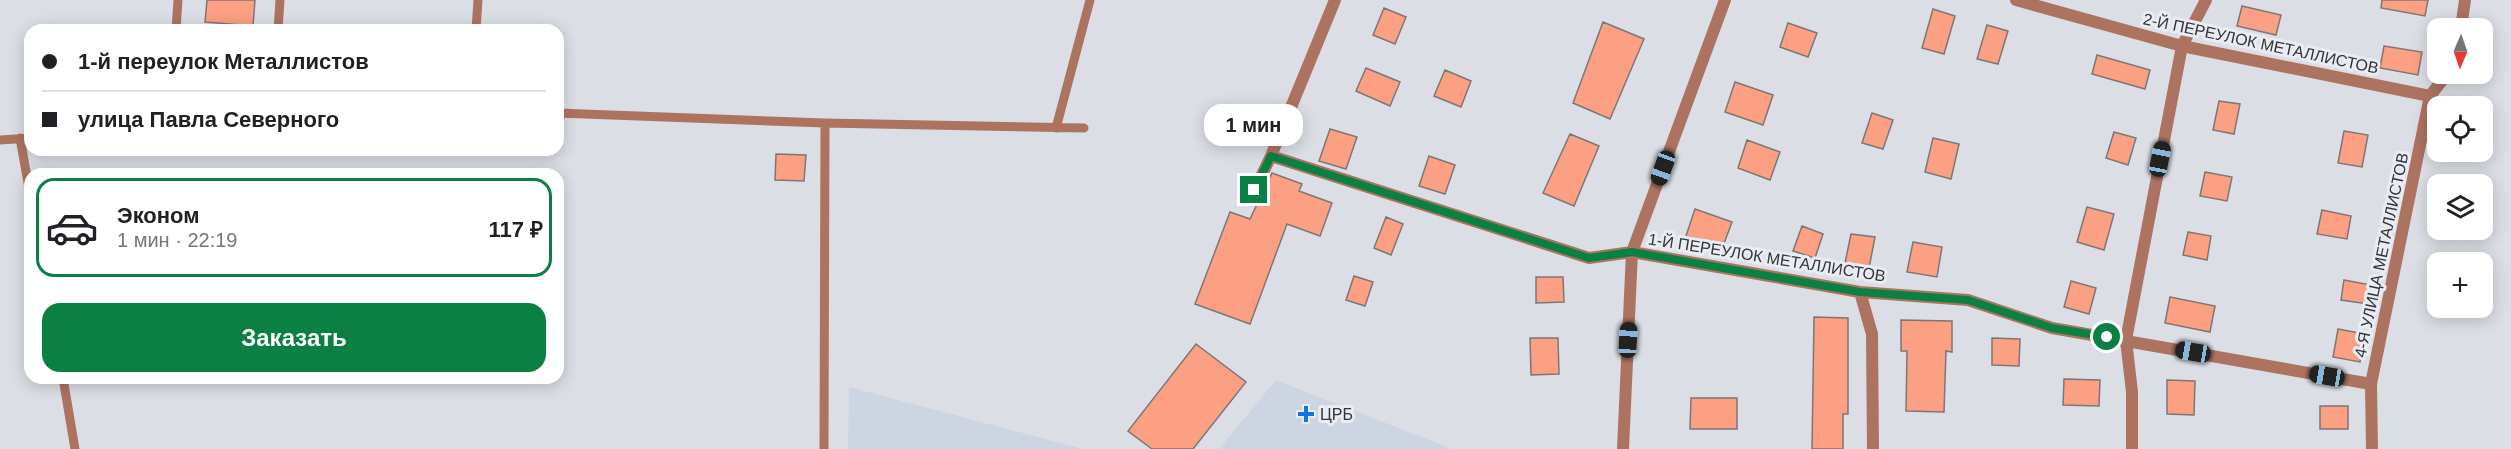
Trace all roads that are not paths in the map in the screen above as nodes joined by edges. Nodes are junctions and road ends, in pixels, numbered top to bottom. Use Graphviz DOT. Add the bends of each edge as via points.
graph roads {
  1 [pos="178,0"];
  2 [pos="280,0"];
  3 [pos="478,0"];
  4 [pos="1090,0"];
  5 [pos="1335,0"];
  6 [pos="1725,0"];
  7 [pos="2016,0"];
  8 [pos="2206,0"];
  9 [pos="2465,0"];
  10 [pos="2463,18"];
  11 [pos="176,24"];
  12 [pos="278,24"];
  13 [pos="476,24"];
  14 [pos="2182,46"];
  15 [pos="2439,84"];
  16 [pos="2430,96"];
  17 [pos="2427,111"];
  18 [pos="564,113"];
  19 [pos="825,123"];
  20 [pos="1056,128"];
  21 [pos="1084,128"];
  22 [pos="24,138"];
  23 [pos="0,140"];
  24 [pos="1271,156"];
  25 [pos="1254,190"];
  26 [pos="1632,252"];
  27 [pos="1860,292"];
  28 [pos="2126,340"];
  29 [pos="64,384"];
  30 [pos="2371,384"];
  31 [pos="75,449"];
  32 [pos="824,449"];
  33 [pos="1623,449"];
  34 [pos="1873,449"];
  35 [pos="2132,449"];
  36 [pos="2372,449"];
  1 -- 11 [label="lane"];
  2 -- 12 [label="lane"];
  3 -- 13 [label="lane"];
  4 -- 20 [label="lane"];
  5 -- 24 [label="street"];
  6 -- 26 [label="street"];
  7 -- 14 [label="street, 2-Й ПЕРЕУЛОК МЕТАЛЛИСТОВ"];
  8 -- 14 [label="street"];
  9 -- 10 [label="street"];
  14 -- 16 [label="street, 2-Й ПЕРЕУЛОК МЕТАЛЛИСТОВ"];
  14 -- 28 [label="street"];
  15 -- 16 [label="street, 4-Я УЛИЦА МЕТАЛЛИСТОВ"];
  17 -- 30 [label="street, 4-Я УЛИЦА МЕТАЛЛИСТОВ"];
  18 -- 19 [label="lane"];
  19 -- 20 [label="lane"];
  19 -- 32 [label="lane"];
  20 -- 21 [label="lane"];
  22 -- 23 [label="lane"];
  24 -- 25 [label="street"];
  24 -- 26 [label="street, 1-Й ПЕРЕУЛОК МЕТАЛЛИСТОВ" via="1589,258"];
  26 -- 27 [label="street, 1-Й ПЕРЕУЛОК МЕТАЛЛИСТОВ"];
  26 -- 33 [label="street"];
  27 -- 28 [label="street, 1-Й ПЕРЕУЛОК МЕТАЛЛИСТОВ" via="1968,300 2052,328"];
  27 -- 34 [label="street" via="1872,334"];
  28 -- 30 [label="street, 1-Й ПЕРЕУЛОК МЕТАЛЛИСТОВ"];
  28 -- 35 [label="street" via="2132,392"];
  29 -- 31 [label="lane"];
  30 -- 36 [label="street, 4-Я УЛИЦА МЕТАЛЛИСТОВ"];
}
